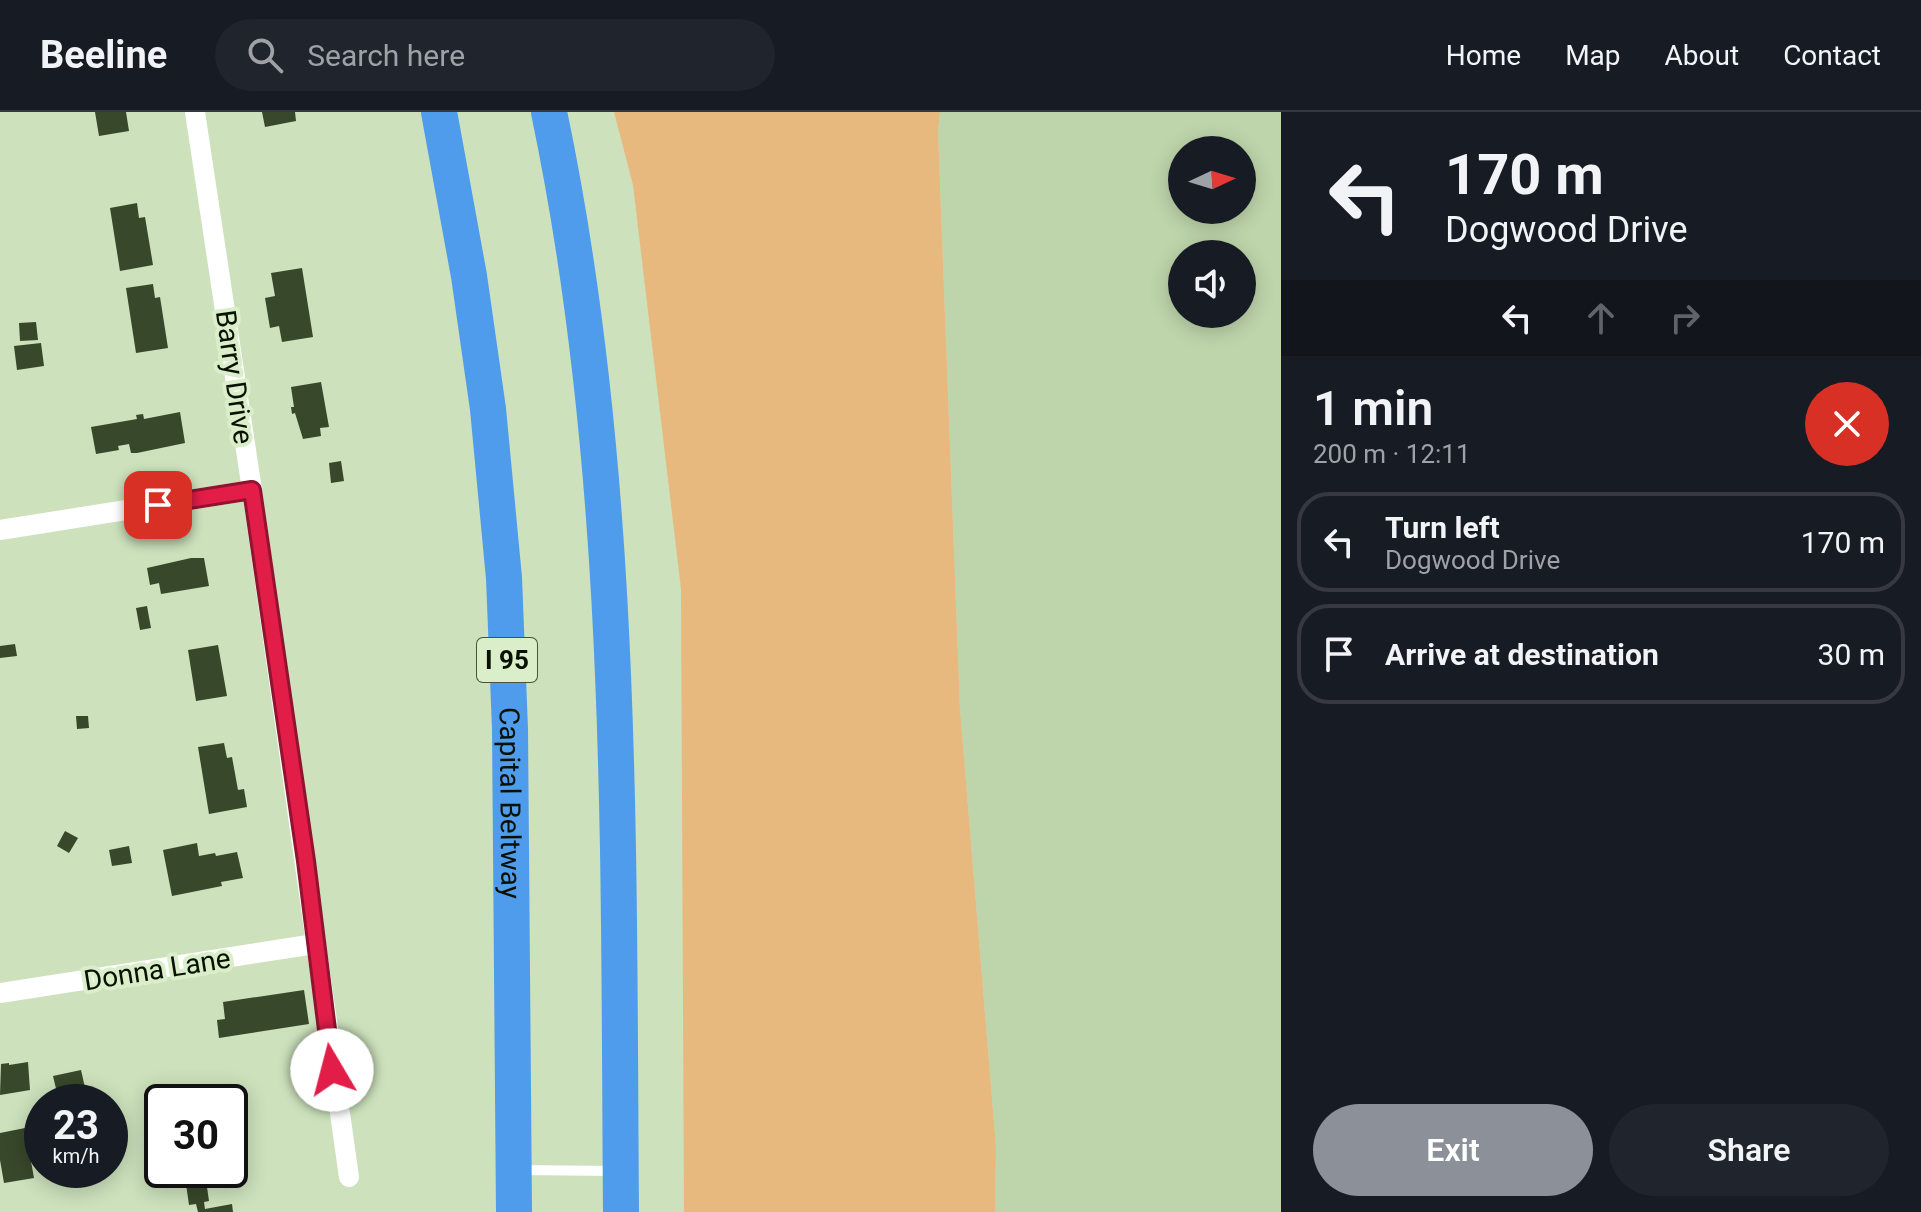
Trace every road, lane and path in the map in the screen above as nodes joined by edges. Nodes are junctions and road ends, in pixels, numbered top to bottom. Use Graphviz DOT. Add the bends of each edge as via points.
graph roads {
  1 [pos="195,112"];
  2 [pos="439,112"];
  3 [pos="549,112"];
  4 [pos="252,490"];
  5 [pos="0,530"];
  6 [pos="315,944"];
  7 [pos="0,993"];
  8 [pos="514,1170"];
  9 [pos="620,1172"];
  10 [pos="349,1177"];
  11 [pos="514,1212"];
  12 [pos="621,1212"];
  1 -- 4 [label="street, Barry Drive"];
  2 -- 8 [label="highway, Capital Beltway / I 95" via="488,409 504,578"];
  3 -- 9 [label="highway" via="590,372 610,573 617,730"];
  4 -- 5 [label="street"];
  4 -- 6 [label="street, Barry Drive"];
  6 -- 7 [label="street, Donna Lane"];
  6 -- 10 [label="street, Barry Drive"];
  8 -- 9 [label="lane"];
  8 -- 11 [label="highway, Capital Beltway / I 95"];
  9 -- 12 [label="highway"];
}
